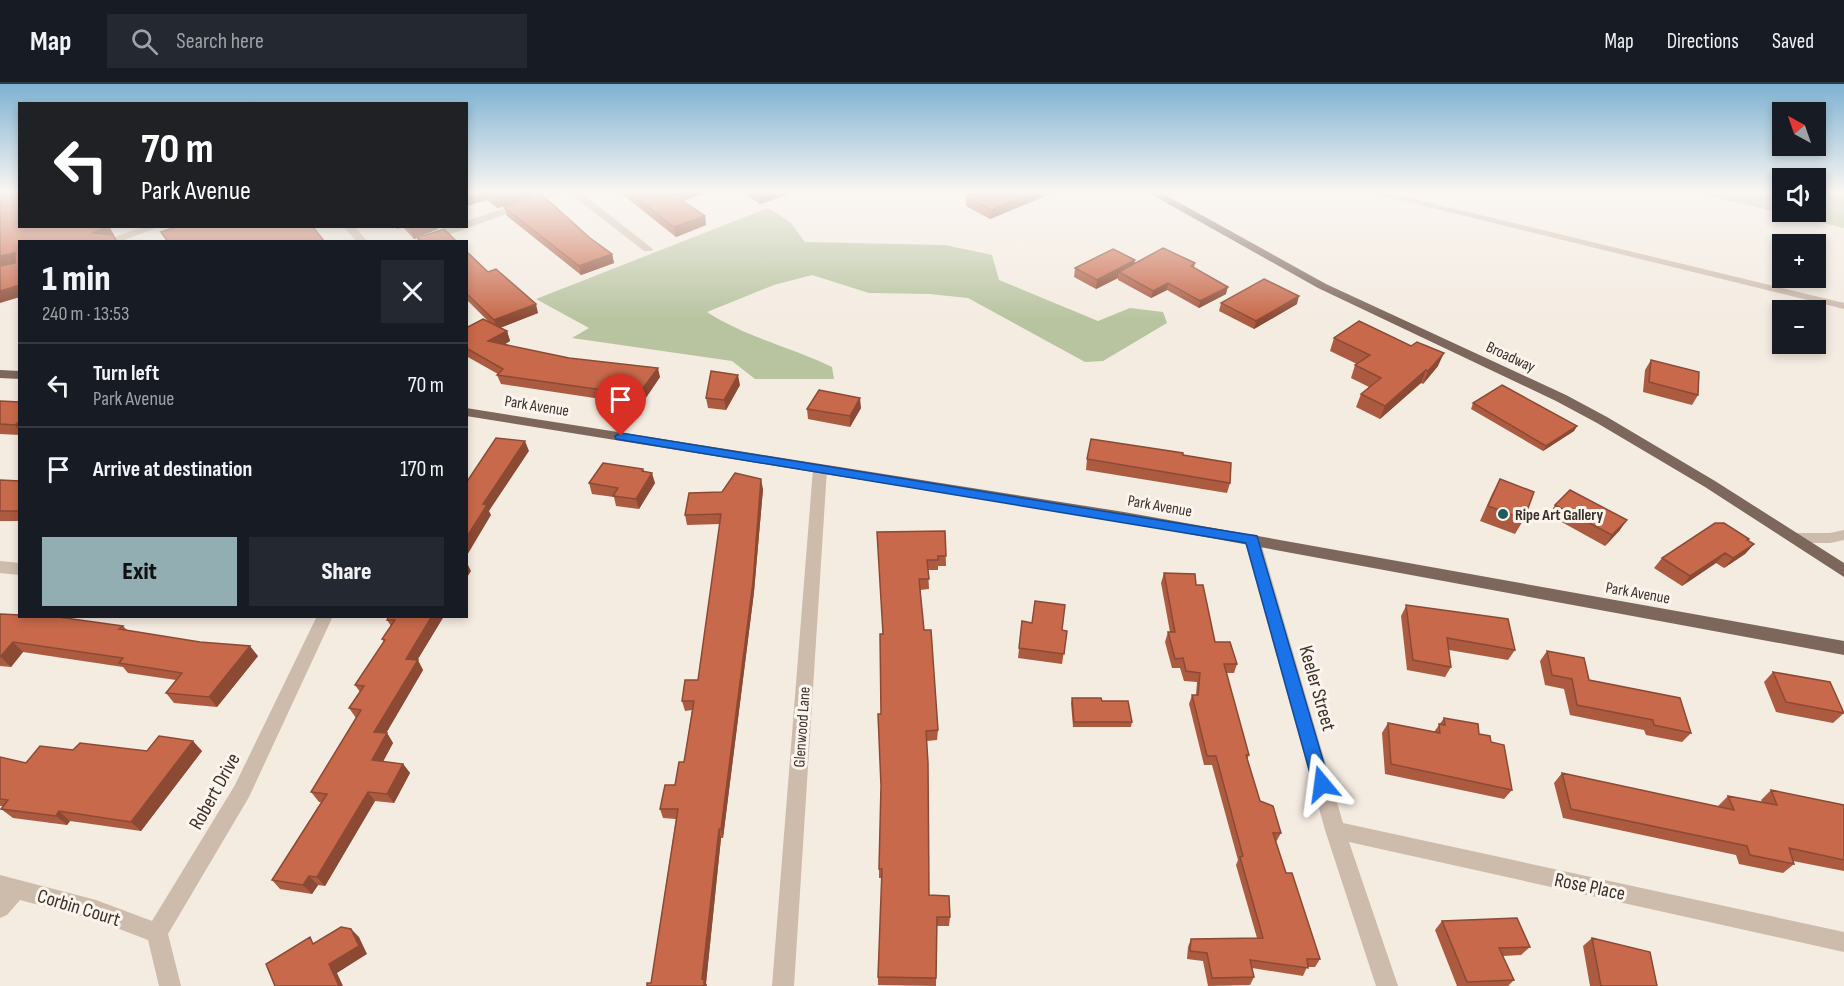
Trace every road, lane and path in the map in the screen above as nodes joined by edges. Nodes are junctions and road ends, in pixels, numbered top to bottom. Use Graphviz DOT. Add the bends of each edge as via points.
graph roads {
  1 [pos="132,234"];
  2 [pos="439,234"];
  3 [pos="628,234"];
  4 [pos="1229,234"];
  5 [pos="1546,234"];
  6 [pos="112,240"];
  7 [pos="423,240"];
  8 [pos="648,249"];
  9 [pos="1844,306"];
  10 [pos="0,374"];
  11 [pos="18,375"];
  12 [pos="468,412"];
  13 [pos="820,469"];
  14 [pos="1844,535"];
  15 [pos="1795,537"];
  16 [pos="1252,539"];
  17 [pos="0,567"];
  18 [pos="18,569"];
  19 [pos="1843,569"];
  20 [pos="324,618"];
  21 [pos="1844,648"];
  22 [pos="1335,830"];
  23 [pos="8,886"];
  24 [pos="0,908"];
  25 [pos="157,933"];
  26 [pos="1844,942"];
  27 [pos="170,986"];
  28 [pos="783,986"];
  29 [pos="1387,986"];
  1 -- 6 [label="street"];
  2 -- 7 [label="street"];
  3 -- 8 [label="street"];
  4 -- 15 [label="main road, Broadway" via="1322,286 1561,398"];
  5 -- 9 [label="street"];
  10 -- 11 [label="main road"];
  12 -- 13 [label="main road, Park Avenue"];
  13 -- 16 [label="main road, Park Avenue"];
  13 -- 28 [label="street, Glenwood Lane"];
  14 -- 15 [label="street"];
  15 -- 19 [label="main road, Broadway"];
  16 -- 21 [label="main road, Park Avenue"];
  16 -- 22 [label="street, Keeler Street"];
  17 -- 18 [label="street"];
  20 -- 25 [label="street, Robert Drive" via="242,791"];
  22 -- 26 [label="street, Rose Place"];
  22 -- 29 [label="street, Keeler Street"];
  23 -- 24 [label="street"];
  23 -- 25 [label="street, Corbin Court" via="96,909"];
  25 -- 27 [label="street"];
}
